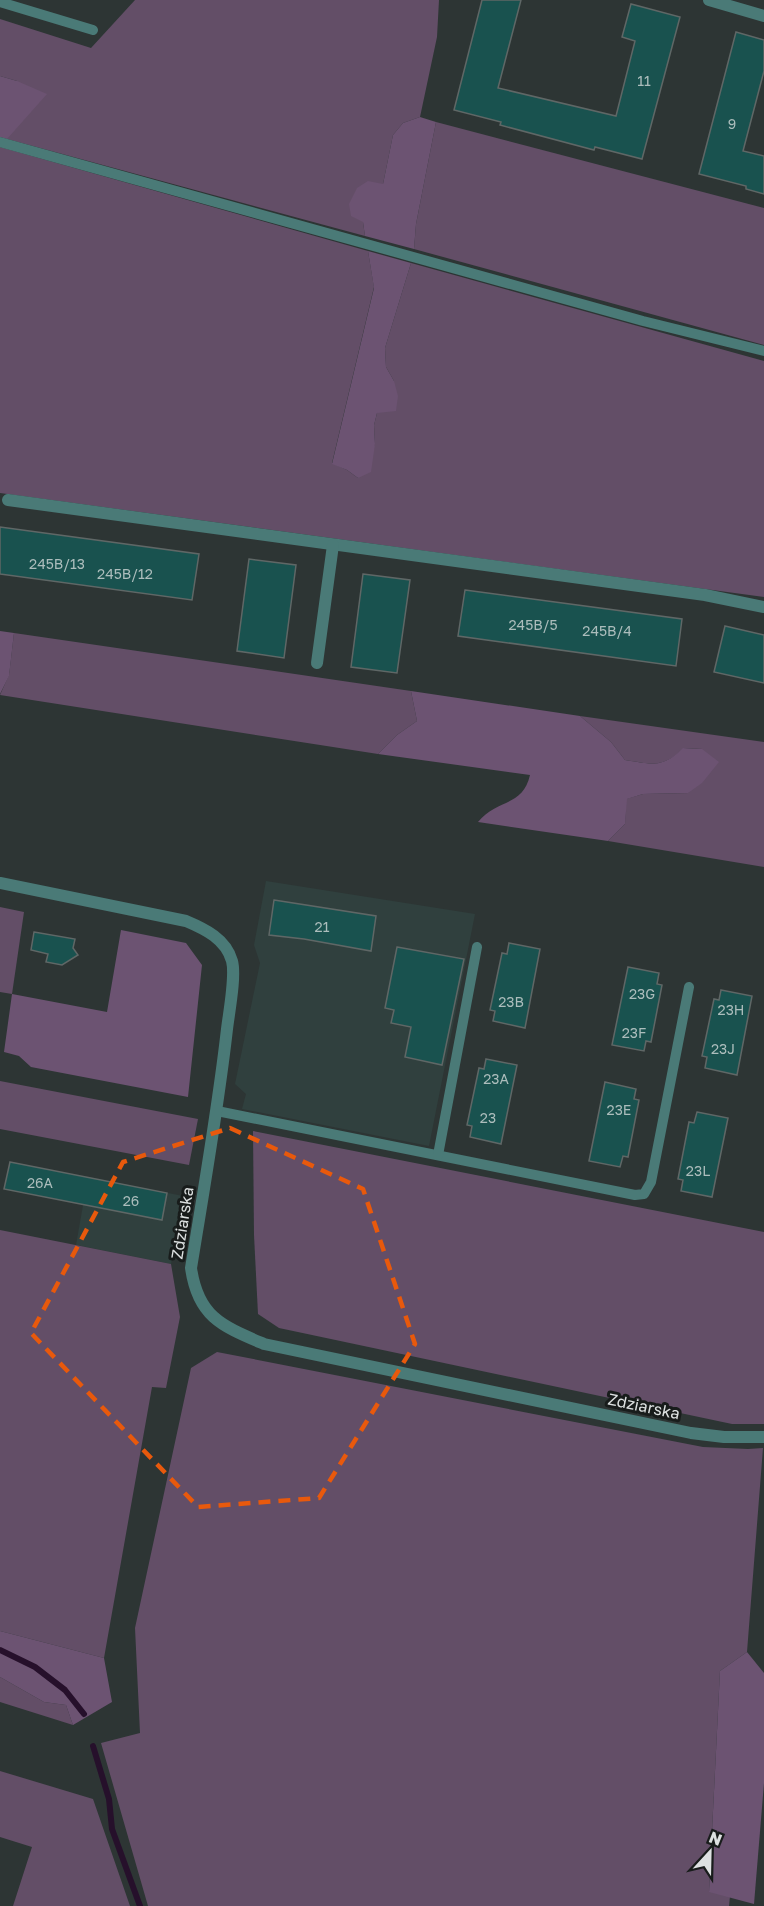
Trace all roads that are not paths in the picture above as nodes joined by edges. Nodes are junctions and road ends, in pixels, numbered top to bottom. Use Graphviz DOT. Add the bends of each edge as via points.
graph roads {
  1 [pos="709,0"];
  2 [pos="0,2"];
  3 [pos="764,16"];
  4 [pos="93,30"];
  5 [pos="0,142"];
  6 [pos="764,351"];
  7 [pos="8,500"];
  8 [pos="333,545"];
  9 [pos="764,607"];
  10 [pos="317,663"];
  11 [pos="0,883"];
  12 [pos="477,946"];
  13 [pos="689,987"];
  14 [pos="217,1110"];
  15 [pos="438,1155"];
  16 [pos="764,1437"];
  1 -- 3 [label="street"];
  2 -- 4 [label="lane"];
  5 -- 6 [label="lane"];
  7 -- 8 [label="street"];
  8 -- 9 [label="street" via="705,595"];
  8 -- 10 [label="street"];
  11 -- 14 [label="street, Zdziarska" via="186,921 208,930 225,947 233,962 232,985"];
  12 -- 15 [label="lane"];
  13 -- 15 [label="lane" via="651,1182 644,1194"];
  14 -- 15 [label="lane"];
  14 -- 16 [label="street, Zdziarska" via="191,1268 194,1289 209,1313 228,1327 264,1344 691,1433"];
}
